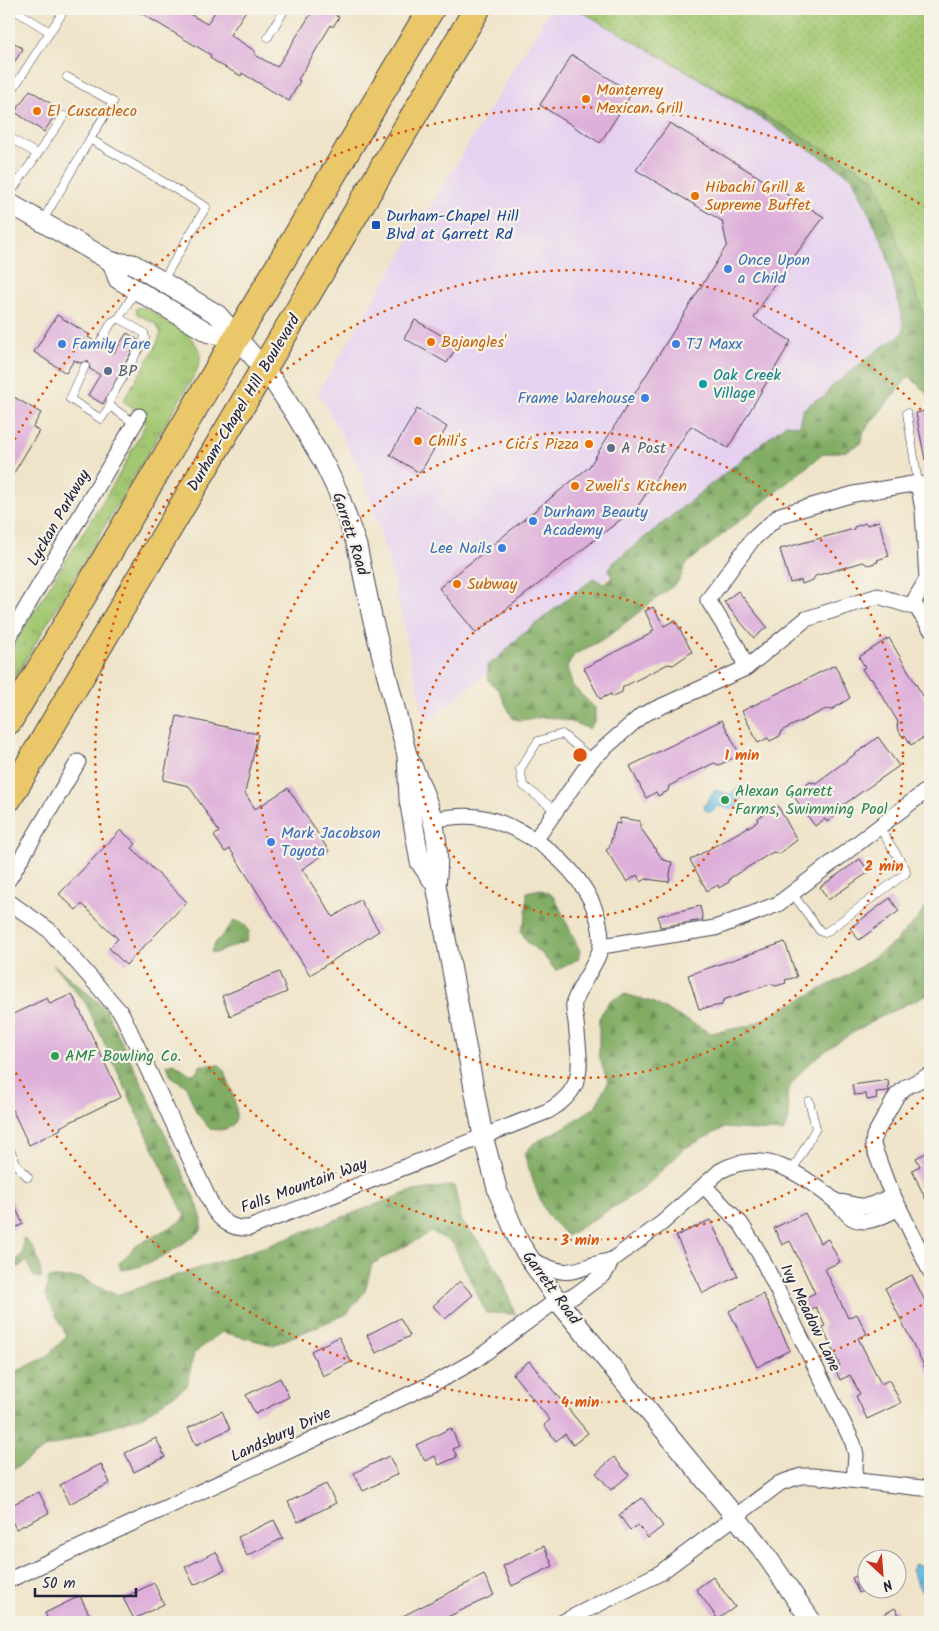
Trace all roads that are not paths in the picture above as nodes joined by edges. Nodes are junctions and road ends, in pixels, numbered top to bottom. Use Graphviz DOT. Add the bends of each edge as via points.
graph roads {
  1 [pos="13,9"];
  2 [pos="65,9"];
  3 [pos="285,9"];
  4 [pos="431,9"];
  5 [pos="477,9"];
  6 [pos="50,32"];
  7 [pos="268,38"];
  8 [pos="67,77"];
  9 [pos="9,95"];
  10 [pos="64,116"];
  11 [pos="90,139"];
  12 [pos="9,143"];
  13 [pos="37,154"];
  14 [pos="9,195"];
  15 [pos="9,203"];
  16 [pos="42,223"];
  17 [pos="112,262"];
  18 [pos="162,280"];
  19 [pos="136,290"];
  20 [pos="119,318"];
  21 [pos="236,338"];
  22 [pos="99,344"];
  23 [pos="85,366"];
  24 [pos="264,369"];
  25 [pos="110,406"];
  26 [pos="907,413"];
  27 [pos="137,420"];
  28 [pos="918,483"];
  29 [pos="910,606"];
  30 [pos="11,628"];
  31 [pos="930,628"];
  32 [pos="746,668"];
  33 [pos="9,721"];
  34 [pos="407,755"];
  35 [pos="592,758"];
  36 [pos="78,762"];
  37 [pos="930,788"];
  38 [pos="9,798"];
  39 [pos="556,811"];
  40 [pos="432,820"];
  41 [pos="879,827"];
  42 [pos="536,839"];
  43 [pos="9,878"];
  44 [pos="436,885"];
  45 [pos="792,893"];
  46 [pos="9,902"];
  47 [pos="602,946"];
  48 [pos="930,1075"];
  49 [pos="809,1101"];
  50 [pos="483,1136"];
  51 [pos="9,1148"];
  52 [pos="792,1171"];
  53 [pos="28,1177"];
  54 [pos="704,1186"];
  55 [pos="896,1202"];
  56 [pos="528,1259"];
  57 [pos="612,1260"];
  58 [pos="930,1269"];
  59 [pos="557,1300"];
  60 [pos="854,1480"];
  61 [pos="930,1487"];
  62 [pos="734,1516"];
  63 [pos="9,1580"];
  64 [pos="562,1622"];
  65 [pos="812,1622"];
  1 -- 6 [label="lane"];
  2 -- 6 [label="lane"];
  3 -- 7 [label="lane"];
  4 -- 21 [label="highway"];
  5 -- 24 [label="highway, Durham-Chapel Hill Boulevard"];
  6 -- 9 [label="lane"];
  8 -- 11 [label="lane" via="112,102"];
  10 -- 13 [label="lane"];
  11 -- 16 [label="lane"];
  11 -- 18 [label="lane" via="206,206"];
  12 -- 13 [label="lane" via="12,139"];
  13 -- 14 [label="lane"];
  15 -- 16 [label="street, Garrett Road"];
  16 -- 17 [label="street, Garrett Road"];
  17 -- 18 [label="street, Garrett Road" via="133,264"];
  17 -- 19 [label="street" via="118,279"];
  18 -- 21 [label="street, Garrett Road" via="218,315"];
  19 -- 20 [label="lane"];
  19 -- 21 [label="street" via="210,333"];
  20 -- 22 [label="lane" via="112,322"];
  20 -- 25 [label="lane" via="144,333 145,338 111,398"];
  21 -- 24 [label="street, Garrett Road"];
  21 -- 33 [label="highway"];
  23 -- 25 [label="lane" via="70,399 101,419"];
  24 -- 34 [label="street, Garrett Road" via="310,438 344,507 363,568"];
  24 -- 38 [label="highway, Durham-Chapel Hill Boulevard"];
  25 -- 27 [label="lane"];
  26 -- 28 [label="lane"];
  27 -- 30 [label="street, Lyckan Parkway"];
  28 -- 29 [label="street" via="927,579"];
  28 -- 32 [label="street" via="854,494 780,516 752,540 708,600 738,648"];
  29 -- 31 [label="street" via="917,608"];
  29 -- 32 [label="street" via="878,596 806,619"];
  32 -- 35 [label="street" via="642,715"];
  34 -- 40 [label="street, Garrett Road" via="428,799"];
  34 -- 44 [label="street, Garrett Road" via="409,798 420,862"];
  35 -- 39 [label="street"];
  35 -- 39 [label="lane" via="562,734 538,741 520,769 523,786"];
  36 -- 43 [label="street"];
  37 -- 41 [label="street"];
  39 -- 42 [label="street"];
  40 -- 42 [label="street" via="478,817 518,829"];
  40 -- 44 [label="street, Garrett Road" via="440,859"];
  41 -- 45 [label="street"];
  41 -- 45 [label="lane" via="906,868 906,873 825,933 820,931"];
  42 -- 47 [label="street" via="578,880 589,897 597,914"];
  44 -- 50 [label="street, Garrett Road"];
  45 -- 47 [label="street" via="778,904 716,928"];
  46 -- 50 [label="street, Falls Mountain Way" via="49,930 122,1014 214,1210 221,1220 230,1225 249,1228"];
  47 -- 50 [label="street, Falls Mountain Way" via="574,1003 581,1066 571,1093 548,1111"];
  48 -- 55 [label="street" via="906,1087 898,1095 874,1136 874,1155"];
  49 -- 52 [label="lane" via="816,1128"];
  50 -- 56 [label="street, Garrett Road" via="498,1192"];
  51 -- 53 [label="lane" via="18,1167"];
  52 -- 54 [label="street" via="768,1161 750,1161 729,1166"];
  52 -- 55 [label="street" via="836,1202 860,1206"];
  54 -- 57 [label="street" via="662,1223"];
  54 -- 60 [label="street, Ivy Meadow Lane" via="741,1224 759,1253 853,1443 856,1455"];
  55 -- 58 [label="street"];
  56 -- 57 [label="street" via="565,1273 578,1272"];
  56 -- 59 [label="street, Garrett Road"];
  57 -- 59 [label="street" via="605,1274 574,1296"];
  59 -- 62 [label="street, Garrett Road"];
  59 -- 63 [label="street, Landsbury Drive" via="474,1361 446,1377"];
  60 -- 61 [label="street"];
  60 -- 62 [label="street" via="794,1477 767,1491"];
  62 -- 64 [label="street" via="660,1573"];
  62 -- 65 [label="street, Garrett Road" via="767,1556"];
}
